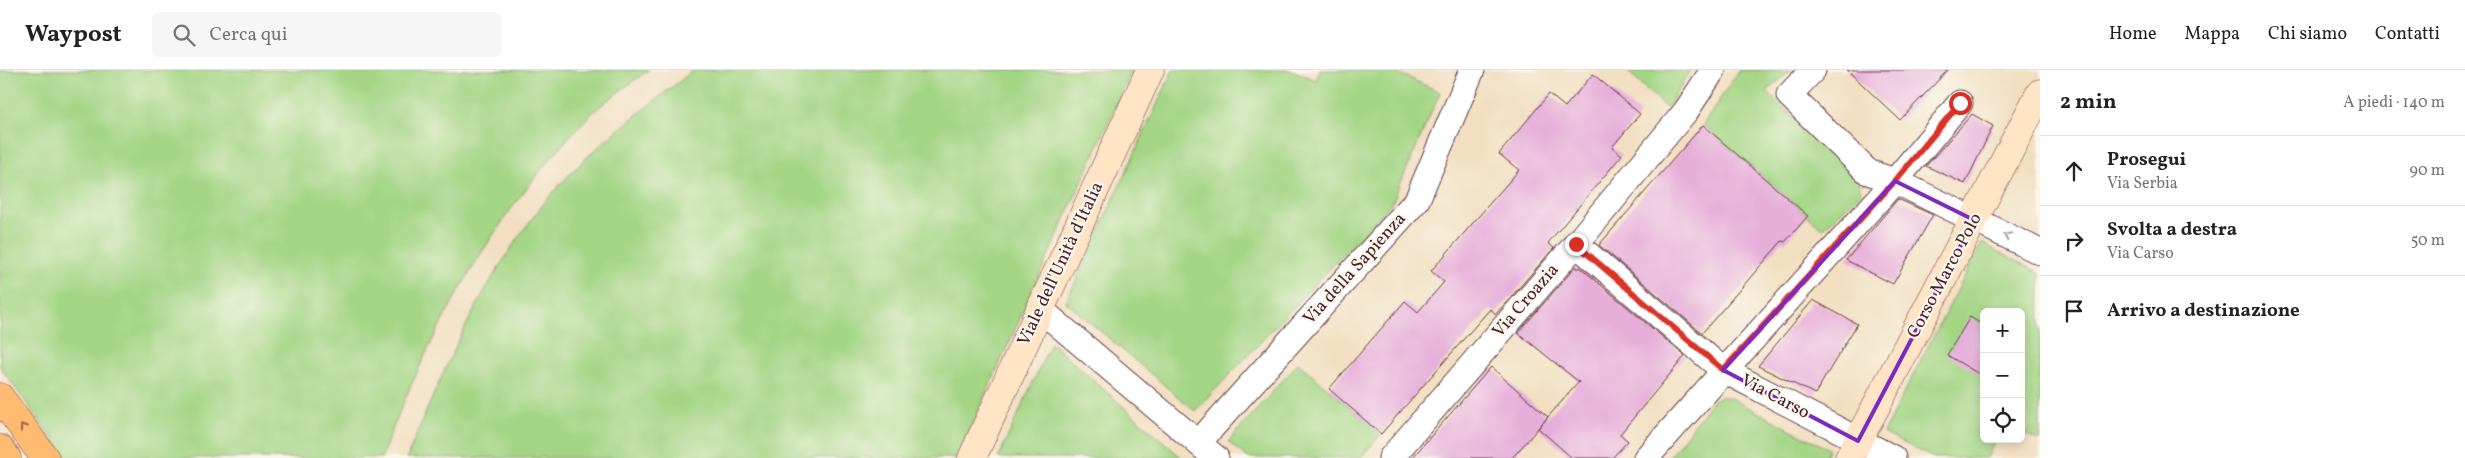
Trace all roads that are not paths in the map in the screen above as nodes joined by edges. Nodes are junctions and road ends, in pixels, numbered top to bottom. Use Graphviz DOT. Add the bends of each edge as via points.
graph roads {
  1 [pos="1150,70"];
  2 [pos="1472,70"];
  3 [pos="1713,70"];
  4 [pos="1813,70"];
  5 [pos="2040,94"];
  6 [pos="1960,103"];
  7 [pos="1895,181"];
  8 [pos="1974,220"];
  9 [pos="1576,244"];
  10 [pos="2040,252"];
  11 [pos="1040,309"];
  12 [pos="1723,370"];
  13 [pos="0,397"];
  14 [pos="0,449"];
  15 [pos="1854,449"];
  16 [pos="1207,450"];
  17 [pos="7,458"];
  18 [pos="45,458"];
  19 [pos="972,458"];
  20 [pos="1390,458"];
  21 [pos="1646,458"];
  22 [pos="1893,458"];
  1 -- 11 [label="street, Viale dell'Unità d'Italia"];
  2 -- 16 [label="street, Via della Sapienza" via="1417,200"];
  3 -- 9 [label="street, Via Croazia" via="1686,111"];
  4 -- 7 [label="street" via="1789,95 1868,172"];
  5 -- 8 [label="street, Corso Marco Polo"];
  6 -- 7 [label="street"];
  7 -- 8 [label="street"];
  7 -- 12 [label="street"];
  10 -- 8 [label="street, one-way"];
  8 -- 15 [label="street, Corso Marco Polo"];
  9 -- 12 [label="street, Via Carso"];
  9 -- 20 [label="street, Via Croazia"];
  11 -- 16 [label="street"];
  11 -- 19 [label="street, Viale dell'Unità d'Italia"];
  12 -- 15 [label="street, Via Carso"];
  12 -- 21 [label="street"];
  18 -- 13 [label="main road, one-way"];
  14 -- 17 [label="main road"];
  15 -- 22 [label="street, Via Carso"];
}
